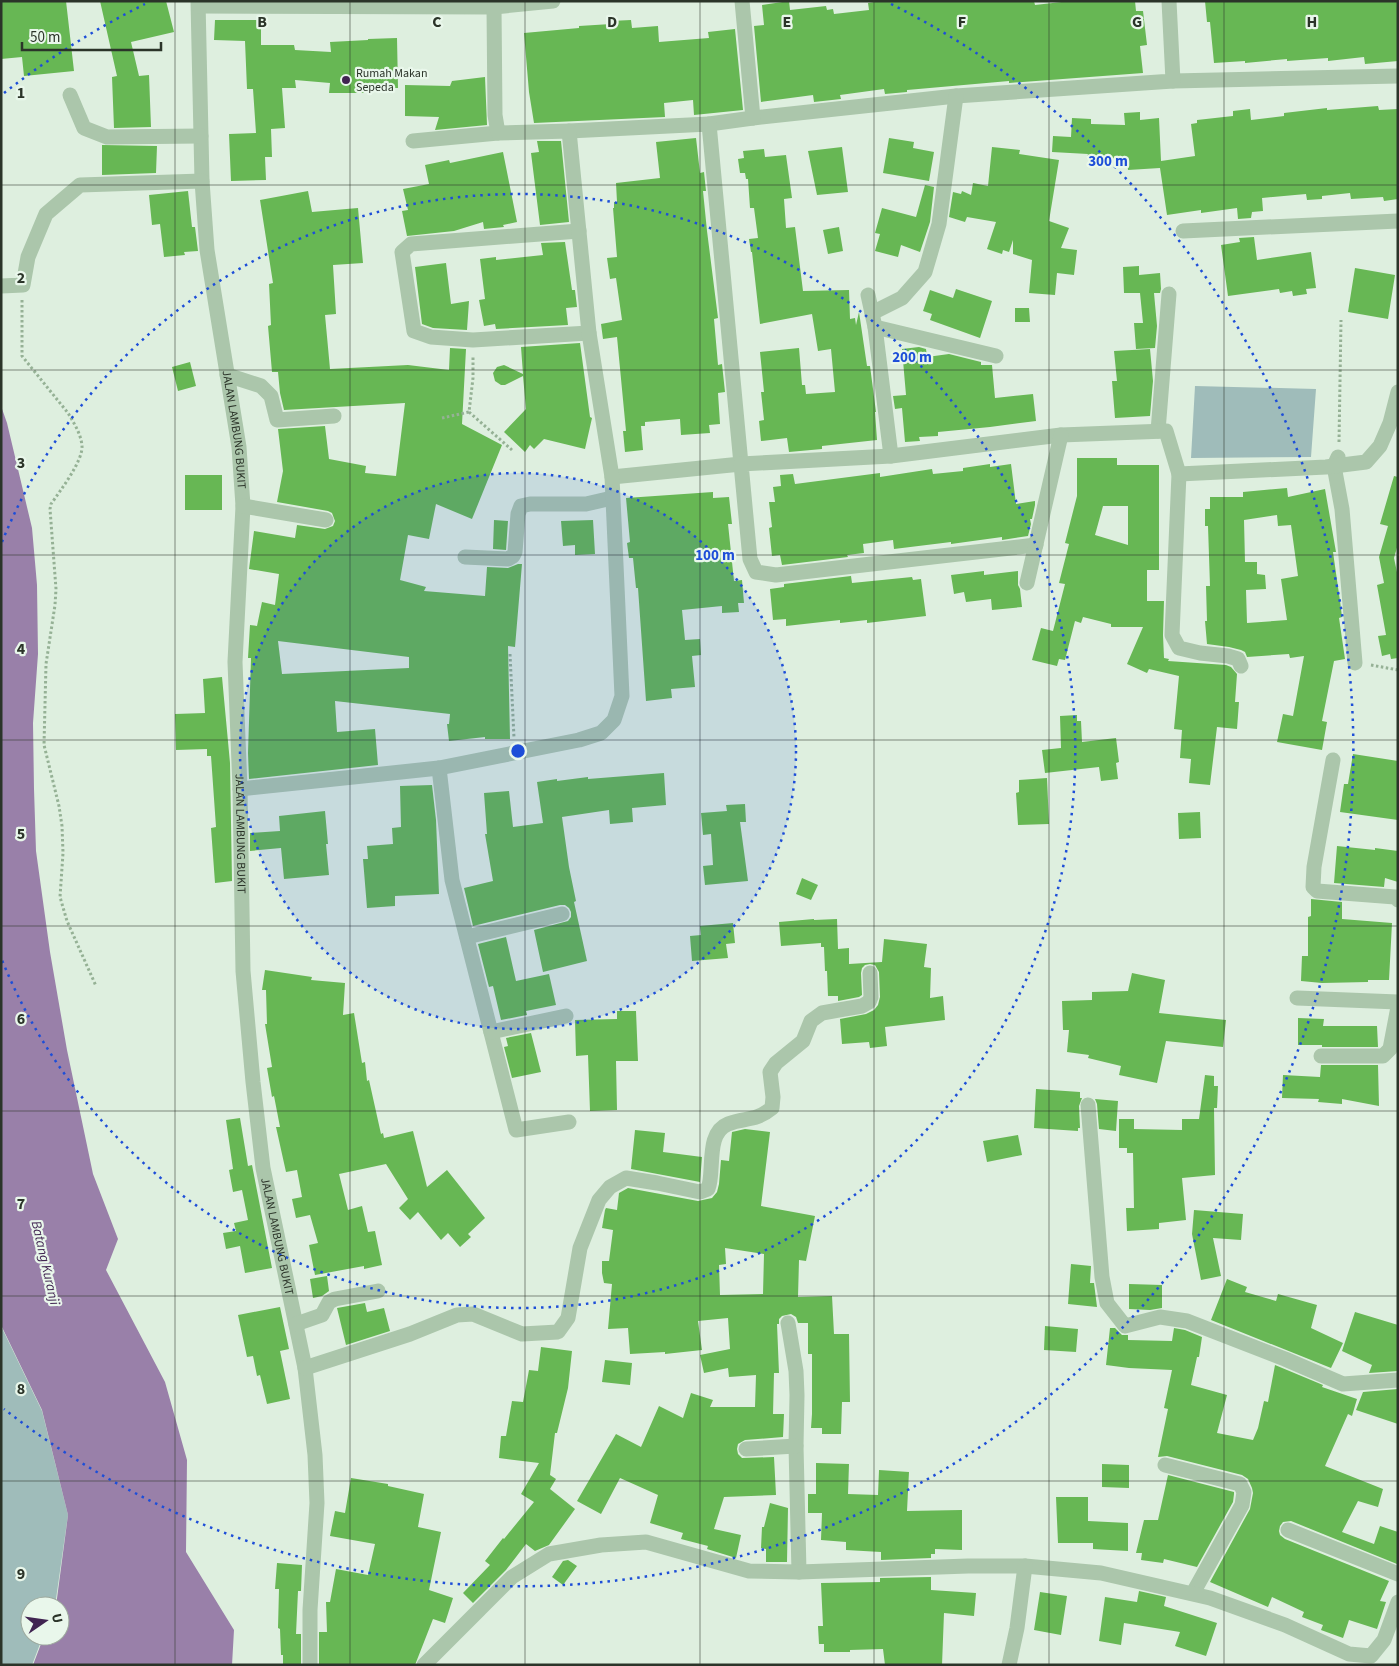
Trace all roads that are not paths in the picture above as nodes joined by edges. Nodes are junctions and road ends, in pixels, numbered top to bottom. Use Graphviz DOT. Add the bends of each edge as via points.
graph roads {
  1 [pos="553,1"];
  2 [pos="742,1"];
  3 [pos="1169,1"];
  4 [pos="198,4"];
  5 [pos="494,7"];
  6 [pos="1398,76"];
  7 [pos="1173,81"];
  8 [pos="70,95"];
  9 [pos="956,96"];
  10 [pos="752,118"];
  11 [pos="709,124"];
  12 [pos="569,131"];
  13 [pos="498,133"];
  14 [pos="201,136"];
  15 [pos="413,141"];
  16 [pos="202,180"];
  17 [pos="1398,221"];
  18 [pos="578,231"];
  19 [pos="1183,231"];
  20 [pos="1,286"];
  21 [pos="1169,294"];
  22 [pos="868,295"];
  23 [pos="873,320"];
  24 [pos="588,333"];
  25 [pos="996,356"];
  26 [pos="227,375"];
  27 [pos="1398,392"];
  28 [pos="334,416"];
  29 [pos="1158,431"];
  30 [pos="1061,435"];
  31 [pos="891,456"];
  32 [pos="1336,461"];
  33 [pos="741,464"];
  34 [pos="1179,474"];
  35 [pos="612,476"];
  36 [pos="612,498"];
  37 [pos="243,506"];
  38 [pos="326,520"];
  39 [pos="1036,545"];
  40 [pos="465,557"];
  41 [pos="1027,583"];
  42 [pos="1354,663"];
  43 [pos="1241,666"];
  44 [pos="1333,760"];
  45 [pos="439,768"];
  46 [pos="240,789"];
  47 [pos="1398,900"];
  48 [pos="562,914"];
  49 [pos="467,937"];
  50 [pos="870,973"];
  51 [pos="1297,998"];
  52 [pos="1398,1002"];
  53 [pos="1398,1007"];
  54 [pos="566,1016"];
  55 [pos="491,1032"];
  56 [pos="1321,1056"];
  57 [pos="1088,1105"];
  58 [pos="569,1122"];
  59 [pos="378,1291"];
  60 [pos="788,1323"];
  61 [pos="296,1324"];
  62 [pos="305,1368"];
  63 [pos="1398,1380"];
  64 [pos="796,1446"];
  65 [pos="746,1449"];
  66 [pos="1165,1465"];
  67 [pos="1288,1530"];
  68 [pos="1024,1566"];
  69 [pos="799,1572"];
  70 [pos="1398,1574"];
  71 [pos="1193,1593"];
  72 [pos="1398,1602"];
  73 [pos="1349,1654"];
  74 [pos="310,1665"];
  75 [pos="424,1665"];
  76 [pos="1009,1665"];
  77 [pos="1364,1665"];
  1 -- 5 [label="street"];
  2 -- 10 [label="street"];
  3 -- 7 [label="street"];
  4 -- 5 [label="street"];
  4 -- 14 [label="street, JALAN LAMBUNG BUKIT"];
  5 -- 13 [label="street"];
  6 -- 7 [label="street"];
  7 -- 9 [label="street"];
  8 -- 14 [label="street" via="84,128 107,137"];
  9 -- 10 [label="street"];
  9 -- 23 [label="street" via="939,224 925,272 902,298"];
  10 -- 11 [label="street"];
  11 -- 12 [label="street"];
  11 -- 33 [label="street"];
  12 -- 13 [label="street"];
  12 -- 18 [label="street"];
  13 -- 15 [label="street"];
  14 -- 16 [label="street, JALAN LAMBUNG BUKIT"];
  16 -- 20 [label="street" via="80,185 46,214 28,257 22,285"];
  16 -- 26 [label="street, JALAN LAMBUNG BUKIT" via="206,250"];
  17 -- 19 [label="street"];
  18 -- 24 [label="street"];
  18 -- 24 [label="street" via="411,244 402,252 414,331 431,337 473,340"];
  21 -- 29 [label="street"];
  22 -- 23 [label="street"];
  23 -- 25 [label="street"];
  23 -- 31 [label="street"];
  24 -- 35 [label="street"];
  26 -- 28 [label="street" via="261,386 271,396 277,420"];
  26 -- 37 [label="street, JALAN LAMBUNG BUKIT" via="239,446"];
  27 -- 32 [label="street" via="1380,446 1366,462"];
  29 -- 30 [label="street"];
  29 -- 34 [label="street" via="1166,430"];
  30 -- 31 [label="street"];
  30 -- 39 [label="street"];
  31 -- 33 [label="street"];
  32 -- 34 [label="street" via="1326,467"];
  32 -- 42 [label="street"];
  33 -- 35 [label="street"];
  33 -- 39 [label="street" via="750,559 756,572 776,575"];
  34 -- 43 [label="street" via="1172,635 1179,648 1228,656 1238,659"];
  35 -- 36 [label="street"];
  36 -- 40 [label="street" via="586,504 521,506 513,556 508,559"];
  36 -- 45 [label="street" via="622,696 614,720 601,733 579,740"];
  37 -- 38 [label="street"];
  37 -- 46 [label="street, JALAN LAMBUNG BUKIT" via="235,662"];
  39 -- 41 [label="street"];
  44 -- 47 [label="street" via="1312,888"];
  45 -- 46 [label="street"];
  45 -- 49 [label="street" via="452,880"];
  46 -- 61 [label="street, JALAN LAMBUNG BUKIT" via="243,971 253,1082 263,1168"];
  48 -- 49 [label="street"];
  49 -- 55 [label="street"];
  50 -- 62 [label="street" via="869,1002 822,1013 811,1021 803,1041 776,1062 770,1072 772,1108 756,1118 726,1125 716,1136 708,1189 700,1192 626,1178 610,1187 599,1200 580,1248 568,1318 558,1332 522,1334 473,1314 456,1315 410,1334"];
  51 -- 52 [label="street"];
  53 -- 56 [label="street" via="1390,1048 1383,1056"];
  54 -- 55 [label="street"];
  55 -- 58 [label="street" via="516,1130"];
  57 -- 63 [label="street" via="1102,1277 1107,1303 1124,1326 1160,1317 1187,1321 1343,1384"];
  59 -- 61 [label="street" via="334,1299 322,1315"];
  60 -- 64 [label="street" via="796,1371"];
  61 -- 62 [label="street, JALAN LAMBUNG BUKIT"];
  62 -- 74 [label="street, JALAN LAMBUNG BUKIT" via="317,1504"];
  64 -- 65 [label="street"];
  64 -- 69 [label="street"];
  66 -- 71 [label="street" via="1240,1484 1244,1492 1242,1505"];
  67 -- 70 [label="street"];
  68 -- 69 [label="street"];
  68 -- 71 [label="street" via="1101,1573"];
  68 -- 76 [label="street"];
  69 -- 75 [label="street" via="749,1571 646,1542 600,1545 549,1554 512,1577"];
  71 -- 73 [label="street" via="1285,1625"];
  72 -- 73 [label="street" via="1384,1640 1370,1656"];
  73 -- 77 [label="street"];
}
